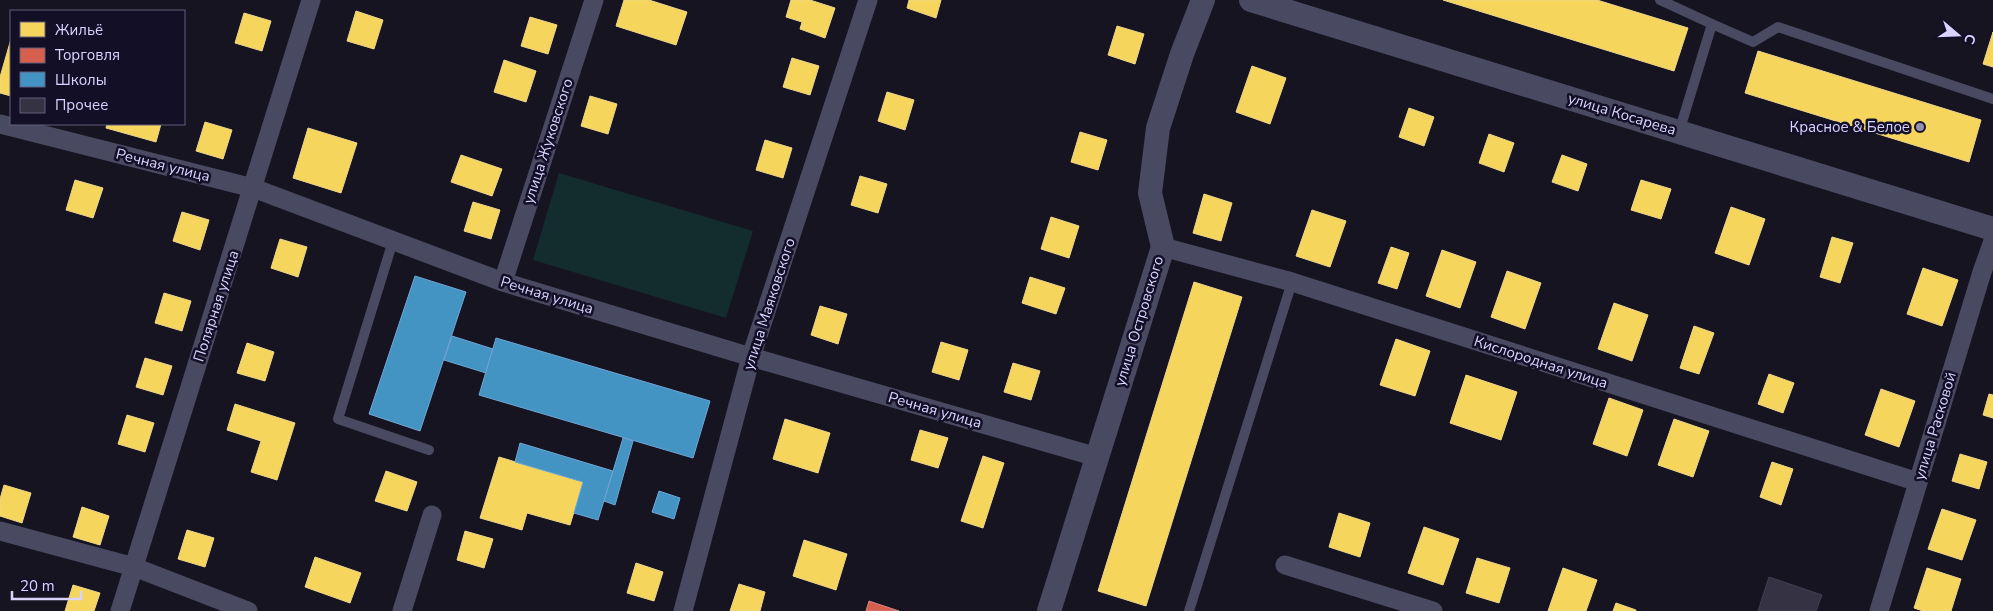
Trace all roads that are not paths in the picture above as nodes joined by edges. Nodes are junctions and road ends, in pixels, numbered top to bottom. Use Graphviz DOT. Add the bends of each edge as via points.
graph roads {
  1 [pos="311,0"];
  2 [pos="594,0"];
  3 [pos="868,0"];
  4 [pos="1203,0"];
  5 [pos="1251,0"];
  6 [pos="1660,0"];
  7 [pos="1712,24"];
  8 [pos="1993,99"];
  9 [pos="0,124"];
  10 [pos="1679,132"];
  11 [pos="253,188"];
  12 [pos="1993,229"];
  13 [pos="393,241"];
  14 [pos="1993,241"];
  15 [pos="1163,247"];
  16 [pos="503,282"];
  17 [pos="1292,282"];
  18 [pos="751,357"];
  19 [pos="429,450"];
  20 [pos="1097,457"];
  21 [pos="1918,482"];
  22 [pos="432,515"];
  23 [pos="0,531"];
  24 [pos="1285,565"];
  25 [pos="134,567"];
  26 [pos="120,611"];
  27 [pos="248,611"];
  28 [pos="402,611"];
  29 [pos="683,611"];
  30 [pos="1049,611"];
  31 [pos="1189,611"];
  32 [pos="1433,611"];
  33 [pos="1879,611"];
  1 -- 11 [label="street, Полярная улица"];
  2 -- 16 [label="street, улица Жуковского"];
  3 -- 18 [label="street, улица Маяковского"];
  4 -- 15 [label="street, улица Островского" via="1158,128 1150,193"];
  5 -- 10 [label="street, улица Косарева"];
  6 -- 7 [label="lane"];
  7 -- 8 [label="lane" via="1753,42 1778,27"];
  7 -- 10 [label="lane"];
  9 -- 11 [label="street, Речная улица"];
  10 -- 12 [label="street, улица Косарева"];
  11 -- 13 [label="street, Речная улица"];
  11 -- 25 [label="street, Полярная улица"];
  13 -- 16 [label="street, Речная улица"];
  13 -- 19 [label="lane" via="338,419"];
  14 -- 21 [label="street, улица Расковой"];
  15 -- 17 [label="street, Кислородная улица"];
  15 -- 20 [label="street, улица Островского"];
  16 -- 18 [label="street, Речная улица"];
  17 -- 21 [label="street, Кислородная улица"];
  17 -- 31 [label="lane"];
  18 -- 20 [label="street, Речная улица"];
  18 -- 29 [label="street, улица Маяковского"];
  20 -- 30 [label="street, улица Островского"];
  21 -- 33 [label="street, улица Расковой"];
  22 -- 28 [label="street"];
  23 -- 25 [label="street"];
  24 -- 32 [label="street"];
  25 -- 26 [label="street, Полярная улица"];
  25 -- 27 [label="street"];
}
